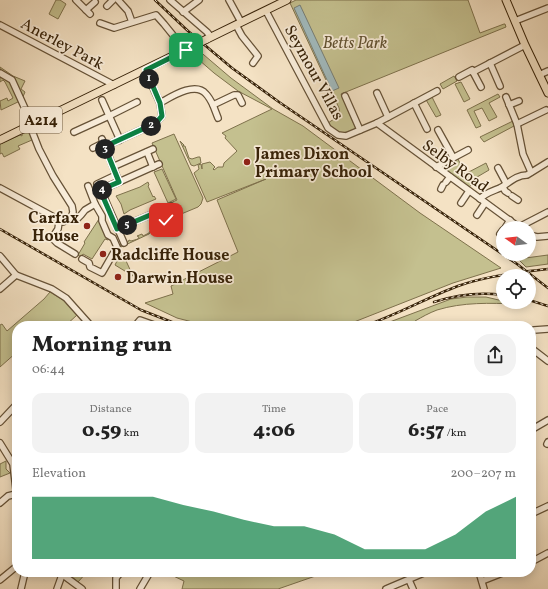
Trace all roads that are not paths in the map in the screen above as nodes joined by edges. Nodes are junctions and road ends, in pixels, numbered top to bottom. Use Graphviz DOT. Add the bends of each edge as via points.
graph roads {
  1 [pos="76,0"];
  2 [pos="113,0"];
  3 [pos="118,0"];
  4 [pos="170,0"];
  5 [pos="199,0"];
  6 [pos="229,0"];
  7 [pos="287,0"];
  8 [pos="506,0"];
  9 [pos="95,2"];
  10 [pos="107,6"];
  11 [pos="548,8"];
  12 [pos="266,10"];
  13 [pos="183,12"];
  14 [pos="515,21"];
  15 [pos="132,22"];
  16 [pos="100,23"];
  17 [pos="238,23"];
  18 [pos="0,25"];
  19 [pos="209,38"];
  20 [pos="525,45"];
  21 [pos="187,49"];
  22 [pos="253,63"];
  23 [pos="490,63"];
  24 [pos="146,70"];
  25 [pos="548,71"];
  26 [pos="473,72"];
  27 [pos="0,73"];
  28 [pos="539,75"];
  29 [pos="459,77"];
  30 [pos="114,85"];
  31 [pos="500,86"];
  32 [pos="481,87"];
  33 [pos="437,91"];
  34 [pos="377,93"];
  35 [pos="548,93"];
  36 [pos="345,96"];
  37 [pos="506,97"];
  38 [pos="102,100"];
  39 [pos="519,101"];
  40 [pos="136,102"];
  41 [pos="160,103"];
  42 [pos="242,103"];
  43 [pos="414,103"];
  44 [pos="213,104"];
  45 [pos="509,105"];
  46 [pos="546,110"];
  47 [pos="109,116"];
  48 [pos="388,117"];
  49 [pos="218,118"];
  50 [pos="377,123"];
  51 [pos="517,124"];
  52 [pos="31,126"];
  53 [pos="427,129"];
  54 [pos="360,130"];
  55 [pos="438,130"];
  56 [pos="74,132"];
  57 [pos="102,139"];
  58 [pos="0,140"];
  59 [pos="120,140"];
  60 [pos="104,145"];
  61 [pos="93,148"];
  62 [pos="153,149"];
  63 [pos="468,150"];
  64 [pos="147,152"];
  65 [pos="453,158"];
  66 [pos="548,162"];
  67 [pos="159,164"];
  68 [pos="117,165"];
  69 [pos="436,166"];
  70 [pos="153,167"];
  71 [pos="498,168"];
  72 [pos="531,172"];
  73 [pos="116,175"];
  74 [pos="450,177"];
  75 [pos="119,182"];
  76 [pos="97,184"];
  77 [pos="504,185"];
  78 [pos="88,186"];
  79 [pos="443,186"];
  80 [pos="0,188"];
  81 [pos="470,191"];
  82 [pos="518,200"];
  83 [pos="483,201"];
  84 [pos="461,203"];
  85 [pos="95,204"];
  86 [pos="171,206"];
  87 [pos="162,210"];
  88 [pos="548,212"];
  89 [pos="477,215"];
  90 [pos="71,218"];
  91 [pos="166,220"];
  92 [pos="510,220"];
  93 [pos="531,221"];
  94 [pos="59,222"];
  95 [pos="117,229"];
  96 [pos="548,236"];
  97 [pos="536,237"];
  98 [pos="124,243"];
  99 [pos="75,254"];
  100 [pos="0,256"];
  101 [pos="82,259"];
  102 [pos="16,275"];
  103 [pos="0,289"];
  104 [pos="87,321"];
  105 [pos="536,330"];
  106 [pos="548,330"];
  107 [pos="536,352"];
  108 [pos="548,361"];
  109 [pos="12,409"];
  110 [pos="548,420"];
  111 [pos="0,422"];
  112 [pos="536,427"];
  113 [pos="0,443"];
  114 [pos="12,464"];
  115 [pos="12,496"];
  116 [pos="0,503"];
  117 [pos="548,506"];
  118 [pos="536,512"];
  119 [pos="548,553"];
  120 [pos="536,559"];
  121 [pos="12,570"];
  122 [pos="24,577"];
  123 [pos="60,577"];
  124 [pos="65,577"];
  125 [pos="117,577"];
  126 [pos="147,577"];
  127 [pos="416,577"];
  128 [pos="481,577"];
  129 [pos="492,577"];
  130 [pos="0,580"];
  131 [pos="410,580"];
  132 [pos="482,581"];
  133 [pos="22,589"];
  134 [pos="57,589"];
  135 [pos="82,589"];
  136 [pos="116,589"];
  137 [pos="140,589"];
  138 [pos="386,589"];
  139 [pos="413,589"];
  140 [pos="484,589"];
  1 -- 9 [label="street" via="88,12"];
  2 -- 10 [label="street"];
  3 -- 15 [label="street" via="128,11"];
  4 -- 13 [label="street"];
  5 -- 13 [label="street"];
  6 -- 17 [label="street"];
  7 -- 12 [label="main road, A214"];
  8 -- 14 [label="main road"];
  11 -- 14 [label="street"];
  12 -- 17 [label="main road, A214"];
  12 -- 54 [label="street, Seymour Villas" via="328,128 338,135 346,136"];
  13 -- 19 [label="street" via="207,32"];
  14 -- 20 [label="main road"];
  15 -- 16 [label="street" via="114,28"];
  15 -- 21 [label="street" via="156,15"];
  17 -- 19 [label="main road, A214"];
  17 -- 22 [label="street" via="242,36 258,56"];
  18 -- 30 [label="street, Anerley Park"];
  19 -- 21 [label="main road, A214, bridge"];
  20 -- 23 [label="street"];
  20 -- 28 [label="main road"];
  21 -- 24 [label="main road, A214"];
  23 -- 26 [label="street"];
  23 -- 31 [label="street"];
  24 -- 30 [label="main road, A214"];
  24 -- 41 [label="street"];
  25 -- 28 [label="street"];
  26 -- 29 [label="street" via="472,70"];
  26 -- 32 [label="street"];
  27 -- 52 [label="street" via="12,80"];
  28 -- 35 [label="main road"];
  30 -- 52 [label="main road, A214"];
  33 -- 43 [label="street, Seymour Villas"];
  34 -- 48 [label="street"];
  36 -- 54 [label="street"];
  37 -- 45 [label="street"];
  38 -- 47 [label="street"];
  39 -- 45 [label="street"];
  40 -- 47 [label="street"];
  41 -- 44 [label="street" via="185,90 195,89 206,93"];
  41 -- 59 [label="street" via="162,116 156,123"];
  42 -- 44 [label="street" via="238,95 234,95"];
  43 -- 48 [label="street, Seymour Villas"];
  43 -- 53 [label="street"];
  44 -- 49 [label="street"];
  45 -- 51 [label="street"];
  46 -- 51 [label="street"];
  47 -- 56 [label="street"];
  47 -- 59 [label="street"];
  48 -- 50 [label="street, Seymour Villas"];
  50 -- 54 [label="street, Seymour Villas"];
  50 -- 69 [label="street, Selby Road"];
  51 -- 72 [label="street" via="523,154"];
  52 -- 58 [label="main road, A214"];
  52 -- 90 [label="street" via="53,176 72,206"];
  55 -- 65 [label="street"];
  57 -- 60 [label="street"];
  59 -- 60 [label="street"];
  60 -- 61 [label="street"];
  60 -- 73 [label="street"];
  62 -- 64 [label="street"];
  63 -- 65 [label="street"];
  64 -- 68 [label="street"];
  64 -- 70 [label="street"];
  65 -- 69 [label="street"];
  66 -- 72 [label="street"];
  67 -- 70 [label="street"];
  69 -- 74 [label="street, Selby Road"];
  70 -- 75 [label="street" via="137,177"];
  71 -- 77 [label="street"];
  72 -- 77 [label="street"];
  73 -- 75 [label="street"];
  73 -- 76 [label="street"];
  74 -- 79 [label="street"];
  74 -- 81 [label="street, Selby Road"];
  75 -- 95 [label="street" via="100,190 113,213"];
  77 -- 82 [label="street" via="505,191"];
  77 -- 83 [label="street" via="483,195"];
  78 -- 85 [label="street"];
  80 -- 94 [label="street"];
  81 -- 83 [label="street, Selby Road"];
  81 -- 84 [label="street"];
  83 -- 89 [label="street"];
  83 -- 92 [label="street, Selby Road"];
  85 -- 90 [label="street" via="76,219"];
  85 -- 101 [label="street" via="108,235 113,238 117,247 102,274"];
  86 -- 87 [label="street"];
  87 -- 91 [label="street"];
  87 -- 95 [label="street"];
  88 -- 93 [label="street"];
  90 -- 94 [label="street"];
  94 -- 99 [label="street" via="52,238"];
  95 -- 98 [label="street"];
  96 -- 97 [label="street"];
  100 -- 102 [label="street"];
  102 -- 103 [label="street"];
  102 -- 104 [label="street" via="66,298"];
  105 -- 106 [label="street"];
  107 -- 108 [label="street"];
  109 -- 111 [label="street"];
  110 -- 112 [label="street"];
  113 -- 114 [label="street"];
  115 -- 116 [label="street" via="8,496"];
  117 -- 118 [label="street"];
  119 -- 120 [label="street"];
  121 -- 130 [label="street"];
  122 -- 133 [label="street"];
  123 -- 134 [label="street"];
  124 -- 135 [label="street"];
  125 -- 136 [label="street"];
  126 -- 137 [label="street"];
  127 -- 131 [label="street"];
  128 -- 132 [label="street"];
  129 -- 132 [label="street"];
  131 -- 138 [label="street"];
  131 -- 139 [label="street"];
  132 -- 140 [label="street"];
}
